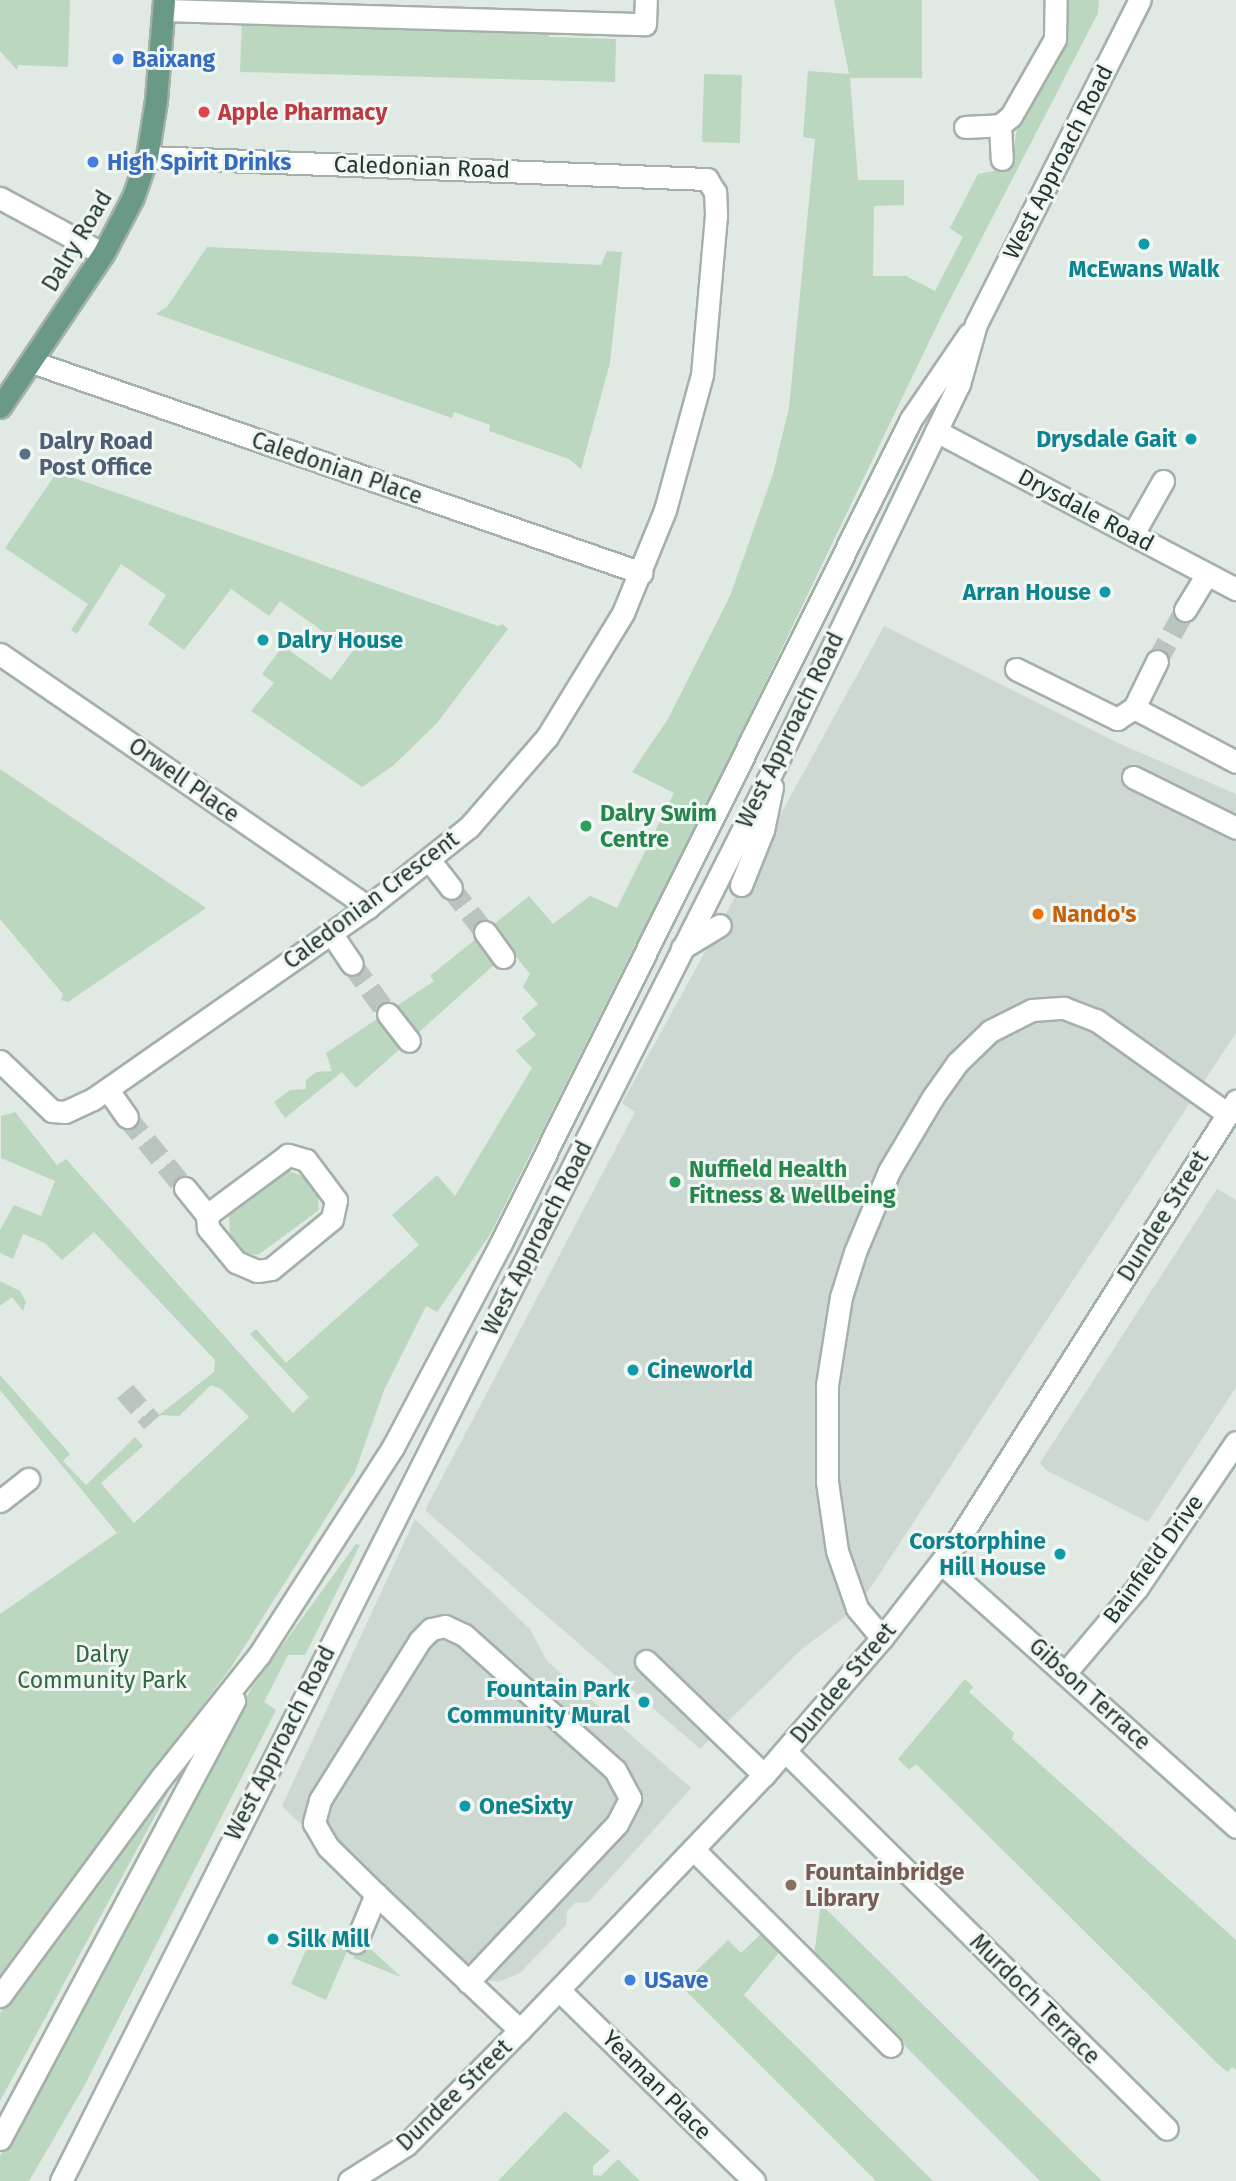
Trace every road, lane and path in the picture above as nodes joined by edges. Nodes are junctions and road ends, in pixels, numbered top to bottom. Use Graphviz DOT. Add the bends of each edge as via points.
graph roads {
  1 [pos="646,0"];
  2 [pos="1056,0"];
  3 [pos="1140,0"];
  4 [pos="164,5"];
  5 [pos="1000,125"];
  6 [pos="965,127"];
  7 [pos="146,157"];
  8 [pos="1002,159"];
  9 [pos="697,177"];
  10 [pos="0,198"];
  11 [pos="103,254"];
  12 [pos="976,324"];
  13 [pos="32,362"];
  14 [pos="0,407"];
  15 [pos="936,431"];
  16 [pos="1163,481"];
  17 [pos="1132,534"];
  18 [pos="642,573"];
  19 [pos="1206,574"];
  20 [pos="1236,589"];
  21 [pos="1185,610"];
  22 [pos="0,654"];
  23 [pos="1157,662"];
  24 [pos="1016,669"];
  25 [pos="1134,708"];
  26 [pos="1236,762"];
  27 [pos="776,764"];
  28 [pos="1133,777"];
  29 [pos="1236,828"];
  30 [pos="430,862"];
  31 [pos="741,885"];
  32 [pos="451,888"];
  33 [pos="368,907"];
  34 [pos="720,925"];
  35 [pos="485,932"];
  36 [pos="331,933"];
  37 [pos="680,949"];
  38 [pos="503,957"];
  39 [pos="352,964"];
  40 [pos="388,1014"];
  41 [pos="409,1041"];
  42 [pos="0,1061"];
  43 [pos="107,1090"];
  44 [pos="1232,1107"];
  45 [pos="127,1117"];
  46 [pos="186,1188"];
  47 [pos="206,1215"];
  48 [pos="1236,1442"];
  49 [pos="28,1479"];
  50 [pos="0,1501"];
  51 [pos="941,1563"];
  52 [pos="882,1638"];
  53 [pos="259,1656"];
  54 [pos="646,1661"];
  55 [pos="1066,1672"];
  56 [pos="785,1751"];
  57 [pos="764,1775"];
  58 [pos="1236,1827"];
  59 [pos="693,1849"];
  60 [pos="376,1894"];
  61 [pos="356,1942"];
  62 [pos="468,1982"];
  63 [pos="559,1990"];
  64 [pos="0,1997"];
  65 [pos="520,2030"];
  66 [pos="891,2046"];
  67 [pos="1167,2129"];
  68 [pos="0,2139"];
  69 [pos="79,2143"];
  70 [pos="49,2181"];
  71 [pos="61,2181"];
  72 [pos="349,2181"];
  73 [pos="754,2181"];
  1 -- 4 [label="street" via="645,24"];
  2 -- 5 [label="street" via="1055,39 1011,116"];
  3 -- 12 [label="street, West Approach Road"];
  4 -- 7 [label="main road, Dalry Road"];
  5 -- 6 [label="street"];
  5 -- 8 [label="street"];
  7 -- 9 [label="street, Caledonian Road"];
  7 -- 11 [label="main road, Dalry Road" via="126,213"];
  9 -- 18 [label="street, Caledonian Crescent" via="709,181 716,200 705,357 685,447"];
  10 -- 11 [label="street"];
  11 -- 13 [label="main road, Dalry Road"];
  12 -- 15 [label="street, West Approach Road" via="958,384"];
  12 -- 53 [label="street, West Approach Road" via="911,419 501,1243 393,1447"];
  13 -- 14 [label="main road, Dalry Road"];
  13 -- 18 [label="street, Caledonian Place"];
  15 -- 17 [label="street, Drysdale Road"];
  15 -- 27 [label="street, West Approach Road"];
  16 -- 17 [label="street"];
  17 -- 19 [label="street, Drysdale Road"];
  18 -- 30 [label="street, Caledonian Crescent" via="606,645 547,737 494,801"];
  19 -- 20 [label="street, Drysdale Road"];
  19 -- 21 [label="street"];
  22 -- 33 [label="street, Orwell Place"];
  23 -- 25 [label="street"];
  24 -- 25 [label="street" via="1117,719"];
  25 -- 26 [label="street"];
  27 -- 31 [label="street" via="763,830"];
  27 -- 37 [label="street, West Approach Road"];
  28 -- 29 [label="street"];
  30 -- 32 [label="street"];
  30 -- 33 [label="street, Caledonian Crescent"];
  33 -- 36 [label="street, Caledonian Crescent"];
  34 -- 37 [label="street"];
  35 -- 38 [label="street"];
  36 -- 39 [label="street"];
  36 -- 43 [label="street, Caledonian Crescent"];
  37 -- 69 [label="street, West Approach Road" via="567,1182"];
  40 -- 41 [label="street"];
  42 -- 43 [label="street, Caledonian Crescent" via="52,1111 65,1112"];
  43 -- 45 [label="street"];
  44 -- 51 [label="street, Dundee Street"];
  44 -- 52 [label="street" via="1096,1020 1064,1008 1032,1010 990,1031 957,1063 933,1097 889,1171 856,1252 841,1297 827,1385 827,1482 837,1551 858,1608"];
  46 -- 47 [label="street"];
  47 -- 47 [label="street" via="208,1228 236,1262 262,1271 271,1269 332,1219 336,1200 306,1160 288,1155"];
  48 -- 55 [label="street, Bainfield Drive" via="1137,1588"];
  49 -- 50 [label="street"];
  51 -- 52 [label="street, Dundee Street"];
  51 -- 55 [label="street, Gibson Terrace"];
  52 -- 56 [label="street, Dundee Street"];
  53 -- 64 [label="street, West Approach Road" via="160,1779"];
  53 -- 68 [label="street, West Approach Road"];
  54 -- 57 [label="street"];
  55 -- 58 [label="street, Gibson Terrace"];
  56 -- 57 [label="street, Dundee Street"];
  56 -- 67 [label="street, Murdoch Terrace"];
  57 -- 59 [label="street, Dundee Street"];
  59 -- 63 [label="street, Dundee Street"];
  59 -- 66 [label="street"];
  60 -- 61 [label="street"];
  60 -- 62 [label="street"];
  60 -- 62 [label="street" via="318,1836 315,1812 420,1640 431,1629 454,1628 615,1770 630,1798 617,1825"];
  62 -- 65 [label="street"];
  63 -- 65 [label="street, Dundee Street"];
  63 -- 73 [label="street, Yeaman Place"];
  65 -- 72 [label="street, Dundee Street" via="406,2145"];
  69 -- 70 [label="street, West Approach Road"];
  69 -- 71 [label="street, West Approach Road"];
}
